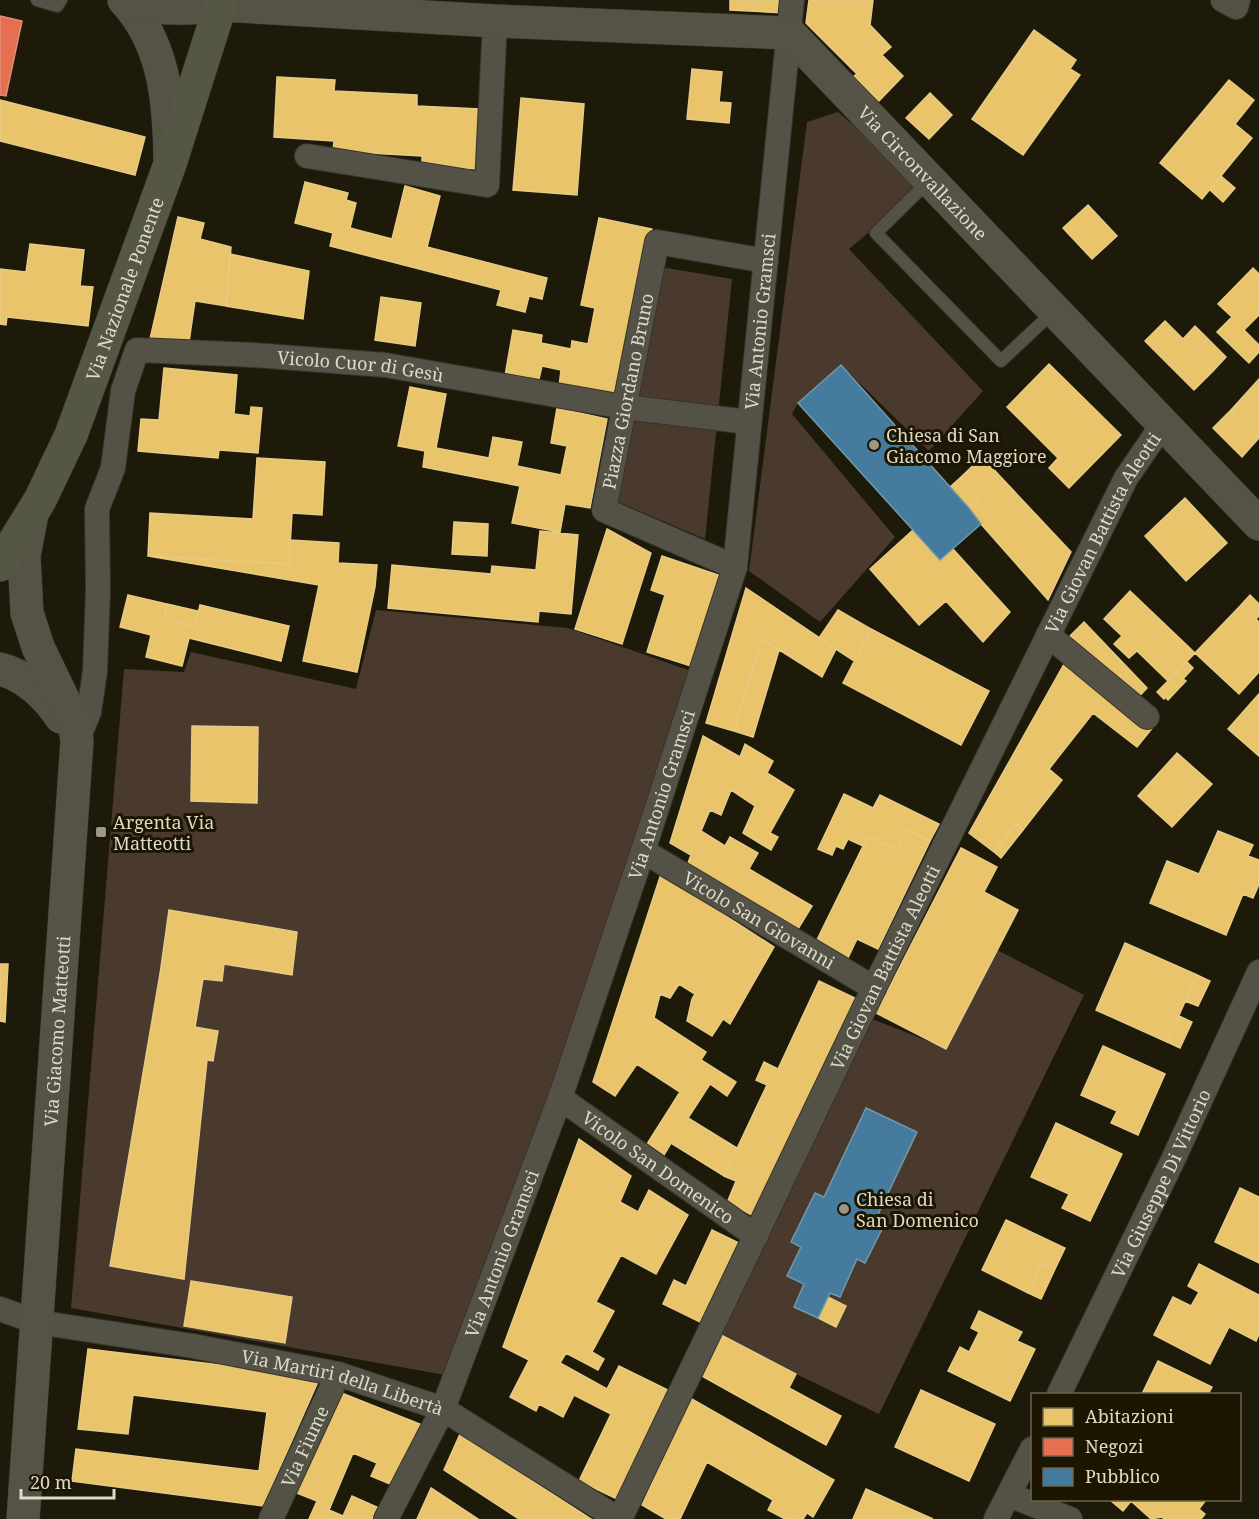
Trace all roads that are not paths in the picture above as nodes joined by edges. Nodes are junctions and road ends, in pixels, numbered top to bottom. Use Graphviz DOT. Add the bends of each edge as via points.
graph roads {
  1 [pos="37,0"];
  2 [pos="61,0"];
  3 [pos="792,0"];
  4 [pos="1223,0"];
  5 [pos="1239,0"];
  6 [pos="125,1"];
  7 [pos="220,2"];
  8 [pos="444,8"];
  9 [pos="495,21"];
  10 [pos="789,33"];
  11 [pos="307,156"];
  12 [pos="170,164"];
  13 [pos="930,181"];
  14 [pos="766,261"];
  15 [pos="1054,311"];
  16 [pos="123,391"];
  17 [pos="624,407"];
  18 [pos="749,422"];
  19 [pos="1163,424"];
  20 [pos="32,514"];
  21 [pos="1259,524"];
  22 [pos="0,565"];
  23 [pos="735,567"];
  24 [pos="0,611"];
  25 [pos="1048,635"];
  26 [pos="38,647"];
  27 [pos="0,654"];
  28 [pos="11,673"];
  29 [pos="1147,717"];
  30 [pos="77,741"];
  31 [pos="643,851"];
  32 [pos="1259,972"];
  33 [pos="874,988"];
  34 [pos="560,1098"];
  35 [pos="756,1236"];
  36 [pos="0,1309"];
  37 [pos="36,1322"];
  38 [pos="338,1374"];
  39 [pos="1060,1393"];
  40 [pos="443,1409"];
  41 [pos="1031,1451"];
  42 [pos="1009,1495"];
  43 [pos="23,1519"];
  44 [pos="271,1519"];
  45 [pos="386,1519"];
  46 [pos="619,1519"];
  47 [pos="996,1519"];
  48 [pos="1070,1519"];
  1 -- 2 [label="lane" via="57,6"];
  3 -- 10 [label="street, Via Antonio Gramsci"];
  4 -- 5 [label="street" via="1236,7"];
  6 -- 7 [label="street" via="169,9"];
  6 -- 12 [label="street" via="152,44 165,81"];
  7 -- 8 [label="street"];
  7 -- 12 [label="main road, Via Nazionale Ponente"];
  8 -- 9 [label="street"];
  9 -- 10 [label="street"];
  9 -- 11 [label="street" via="487,185"];
  10 -- 13 [label="street, Via Circonvallazione"];
  10 -- 14 [label="street, Via Antonio Gramsci"];
  12 -- 20 [label="main road, Via Nazionale Ponente" via="71,435"];
  13 -- 15 [label="street, Via Circonvallazione"];
  13 -- 15 [label="lane" via="876,233 1000,361"];
  14 -- 17 [label="street, Piazza Giordano Bruno" via="657,242"];
  14 -- 18 [label="street, Via Antonio Gramsci"];
  15 -- 19 [label="street, Via Circonvallazione"];
  16 -- 17 [label="street, Vicolo Cuor di Gesù" via="137,350 385,364"];
  16 -- 30 [label="street, Via Giacomo Matteotti" via="113,468 97,509 95,671 89,712"];
  17 -- 18 [label="street"];
  17 -- 23 [label="street, Piazza Giordano Bruno" via="604,510"];
  18 -- 23 [label="street, Via Antonio Gramsci"];
  19 -- 21 [label="street, Via Circonvallazione"];
  19 -- 25 [label="street, Via Giovan Battista Aleotti" via="1126,478"];
  20 -- 22 [label="main road, Via Nazionale Ponente"];
  20 -- 26 [label="street, Via Giacomo Matteotti" via="24,556 24,585 27,613"];
  23 -- 31 [label="street, Via Antonio Gramsci"];
  24 -- 26 [label="street, Via Giacomo Matteotti" via="22,626"];
  25 -- 29 [label="street"];
  25 -- 33 [label="street, Via Giovan Battista Aleotti"];
  26 -- 30 [label="street, Via Giacomo Matteotti" via="74,722"];
  27 -- 28 [label="street"];
  28 -- 30 [label="street" via="54,707"];
  30 -- 37 [label="street, Via Giacomo Matteotti"];
  31 -- 33 [label="street, Vicolo San Giovanni"];
  31 -- 34 [label="street, Via Antonio Gramsci"];
  32 -- 39 [label="street, Via Giuseppe Di Vittorio" via="1173,1162"];
  33 -- 35 [label="street, Via Giovan Battista Aleotti"];
  34 -- 35 [label="street, Vicolo San Domenico"];
  34 -- 40 [label="street, Via Antonio Gramsci"];
  35 -- 46 [label="street, Via Giovan Battista Aleotti"];
  36 -- 37 [label="street"];
  37 -- 38 [label="street, Via Martiri della Libertà"];
  37 -- 43 [label="street, Via Giacomo Matteotti"];
  38 -- 40 [label="street, Via Martiri della Libertà"];
  38 -- 44 [label="street, Via Fiume"];
  40 -- 45 [label="street, Via Antonio Gramsci"];
  40 -- 46 [label="street, Via Martiri della Libertà"];
  41 -- 42 [label="street"];
  42 -- 47 [label="street"];
  42 -- 48 [label="street"];
}
